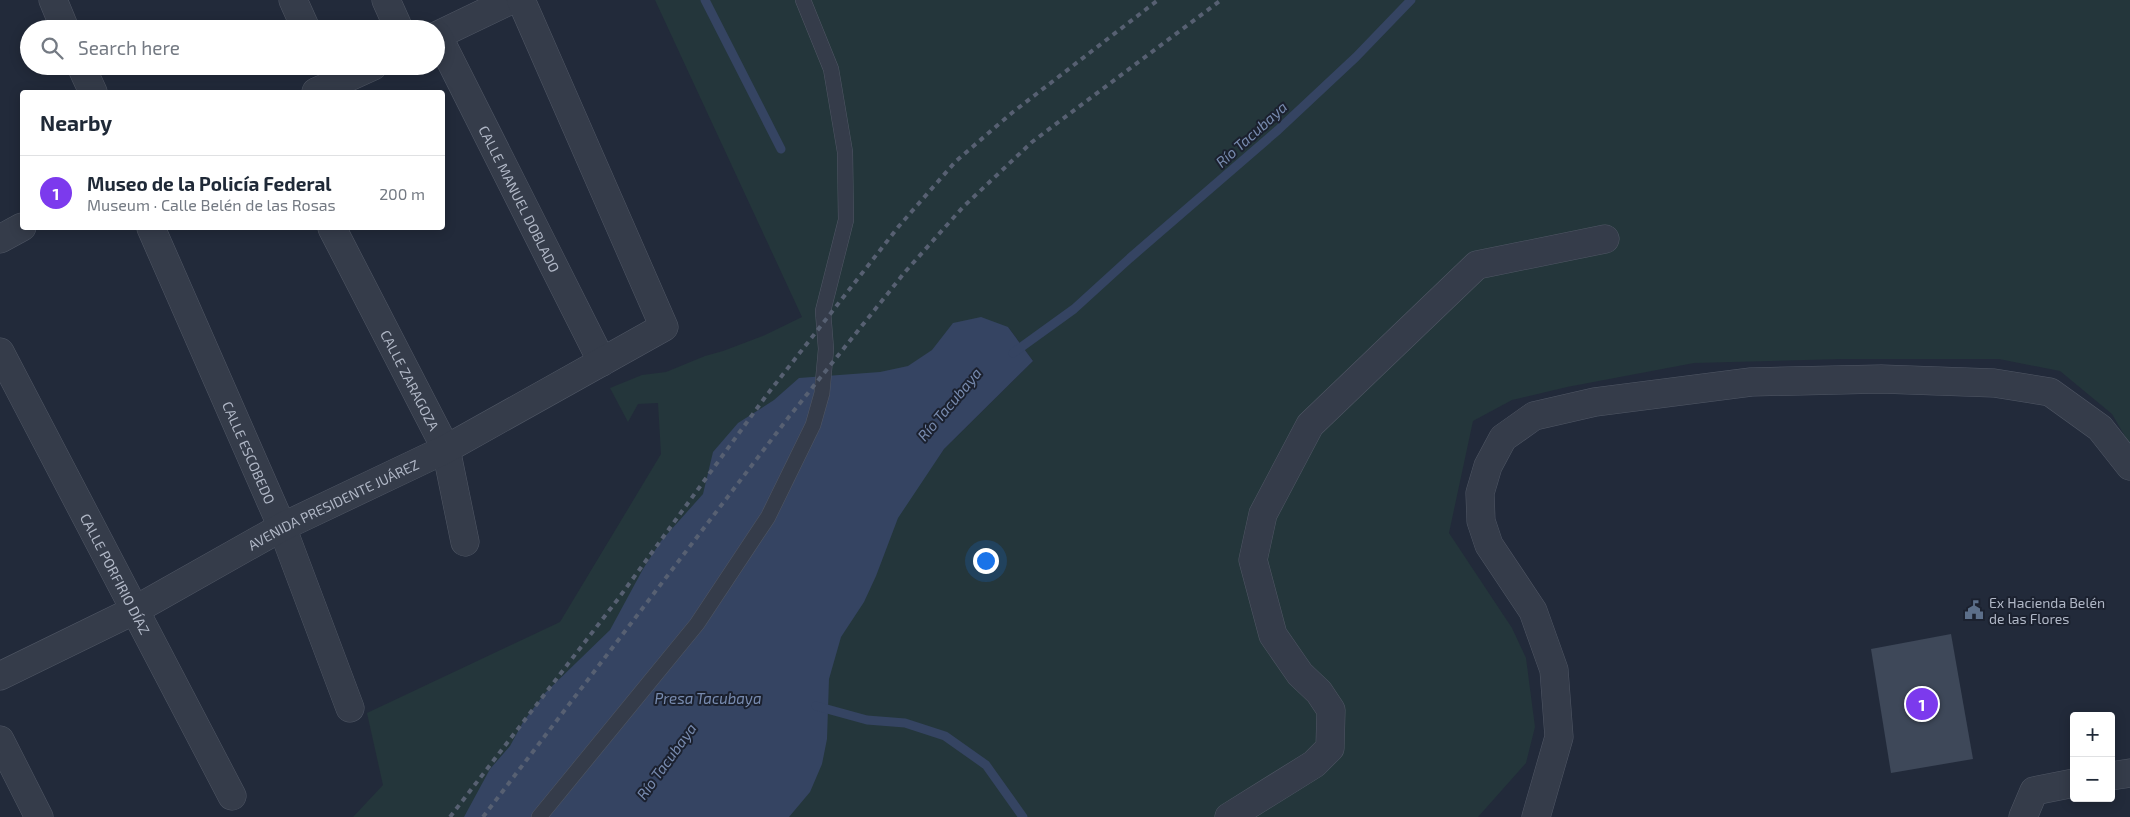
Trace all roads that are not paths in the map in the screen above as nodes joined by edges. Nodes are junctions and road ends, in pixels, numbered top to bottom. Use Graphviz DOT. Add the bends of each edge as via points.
graph roads {
  1 [pos="53,0"];
  2 [pos="293,0"];
  3 [pos="386,0"];
  4 [pos="511,0"];
  5 [pos="521,0"];
  6 [pos="803,0"];
  7 [pos="61,20"];
  8 [pos="302,20"];
  9 [pos="395,20"];
  10 [pos="445,32"];
  11 [pos="445,52"];
  12 [pos="85,75"];
  13 [pos="344,75"];
  14 [pos="324,81"];
  15 [pos="92,90"];
  16 [pos="20,228"];
  17 [pos="152,230"];
  18 [pos="333,230"];
  19 [pos="0,239"];
  20 [pos="1605,239"];
  21 [pos="0,352"];
  22 [pos="602,362"];
  23 [pos="446,449"];
  24 [pos="2130,466"];
  25 [pos="282,527"];
  26 [pos="465,542"];
  27 [pos="135,610"];
  28 [pos="0,676"];
  29 [pos="350,708"];
  30 [pos="0,740"];
  31 [pos="2130,773"];
  32 [pos="2115,775"];
  33 [pos="2070,784"];
  34 [pos="232,796"];
  35 [pos="39,817"];
  36 [pos="539,817"];
  37 [pos="1229,817"];
  38 [pos="1536,817"];
  39 [pos="2023,817"];
  1 -- 7 [label="street"];
  2 -- 8 [label="street"];
  3 -- 9 [label="street"];
  4 -- 10 [label="street"];
  5 -- 22 [label="street, AVENIDA PRESIDENTE JUÁREZ" via="664,327"];
  6 -- 36 [label="lane" via="830,69 845,152 846,220 823,311 826,349 822,393 813,425 768,517 698,624"];
  11 -- 22 [label="street, CALLE MANUEL DOBLADO"];
  12 -- 15 [label="street"];
  13 -- 14 [label="street"];
  16 -- 19 [label="street"];
  17 -- 25 [label="street, CALLE ESCOBEDO"];
  18 -- 23 [label="street, CALLE ZARAGOZA"];
  20 -- 37 [label="street" via="1477,265 1310,425 1264,514 1253,560 1273,635 1331,710 1330,748 1314,764"];
  21 -- 27 [label="street, CALLE PORFIRIO DÍAZ"];
  22 -- 23 [label="street, AVENIDA PRESIDENTE JUÁREZ"];
  23 -- 25 [label="street, AVENIDA PRESIDENTE JUÁREZ"];
  23 -- 26 [label="street, CALLE ZARAGOZA"];
  24 -- 38 [label="street" via="2100,428 2050,392 1994,383 1881,379 1751,382 1595,402 1534,416 1503,438 1488,466 1480,493 1481,521 1489,545 1533,611 1554,670 1559,737"];
  25 -- 27 [label="street, AVENIDA PRESIDENTE JUÁREZ"];
  25 -- 29 [label="street, CALLE ESCOBEDO"];
  27 -- 28 [label="street, AVENIDA PRESIDENTE JUÁREZ"];
  27 -- 34 [label="street, CALLE PORFIRIO DÍAZ"];
  30 -- 35 [label="street"];
  31 -- 32 [label="street"];
  33 -- 39 [label="street" via="2034,791"];
}
